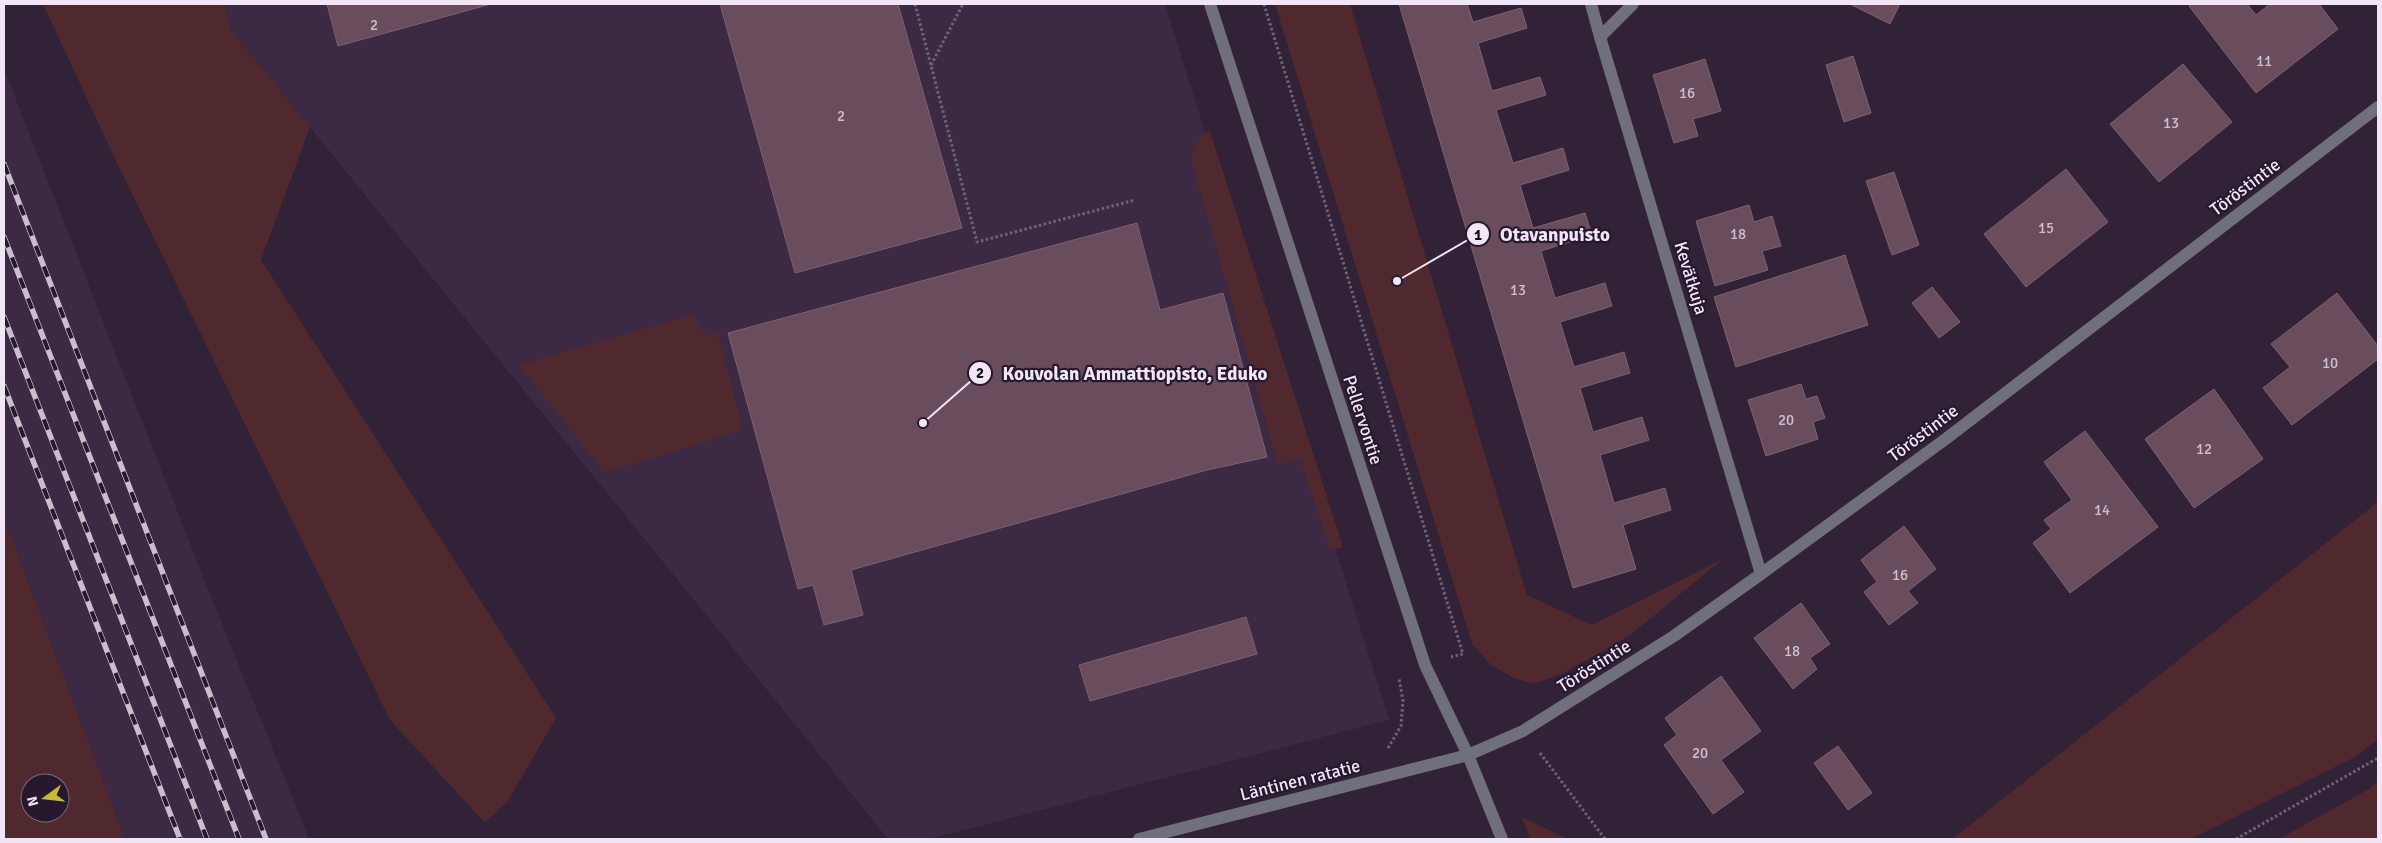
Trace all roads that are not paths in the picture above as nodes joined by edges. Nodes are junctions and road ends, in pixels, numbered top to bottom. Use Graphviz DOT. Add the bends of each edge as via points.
graph roads {
  1 [pos="1210,4"];
  2 [pos="1591,4"];
  3 [pos="1633,4"];
  4 [pos="1600,36"];
  5 [pos="2378,107"];
  6 [pos="1760,574"];
  7 [pos="1468,756"];
  8 [pos="1140,839"];
  9 [pos="1502,839"];
  1 -- 7 [label="street, Pellervontie" via="1422,656"];
  2 -- 4 [label="street, Kevätkuja"];
  3 -- 4 [label="street"];
  4 -- 6 [label="street, Kevätkuja"];
  5 -- 6 [label="street, Töröstintie" via="1947,438"];
  6 -- 7 [label="street, Töröstintie" via="1674,636 1523,731"];
  7 -- 8 [label="street, Läntinen ratatie"];
  7 -- 9 [label="street, Pellervontie"];
}
